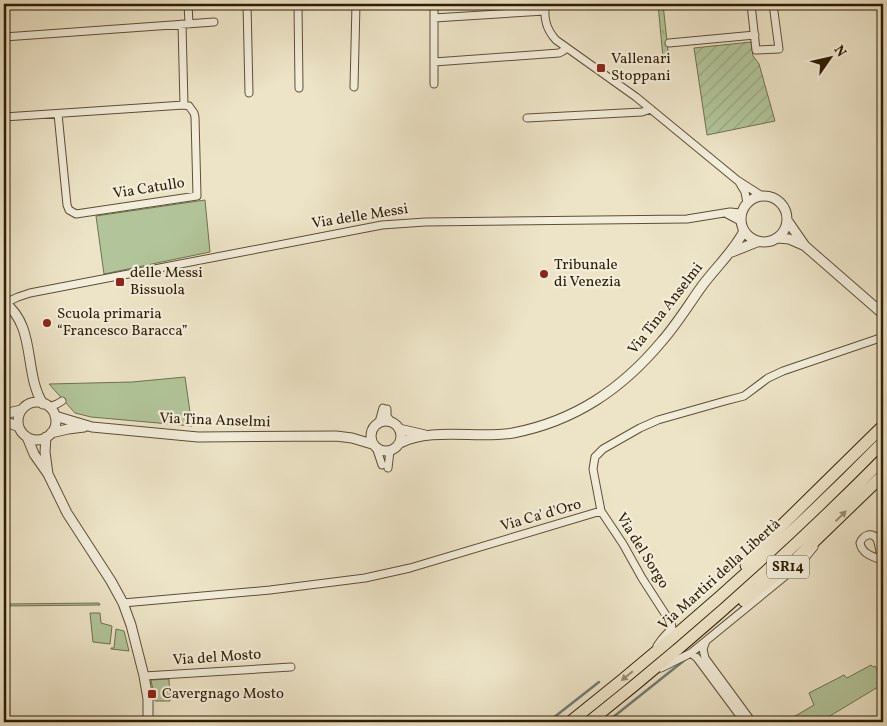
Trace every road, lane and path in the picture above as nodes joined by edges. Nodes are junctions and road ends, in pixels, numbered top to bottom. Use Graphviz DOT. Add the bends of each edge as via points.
graph roads {
  1 [pos="188,4"];
  2 [pos="247,4"];
  3 [pos="298,4"];
  4 [pos="356,4"];
  5 [pos="434,4"];
  6 [pos="751,4"];
  7 [pos="773,4"];
  8 [pos="545,7"];
  9 [pos="434,18"];
  10 [pos="214,22"];
  11 [pos="186,24"];
  12 [pos="755,35"];
  13 [pos="4,37"];
  14 [pos="669,43"];
  15 [pos="566,48"];
  16 [pos="434,62"];
  17 [pos="434,84"];
  18 [pos="354,87"];
  19 [pos="300,88"];
  20 [pos="249,92"];
  21 [pos="184,105"];
  22 [pos="651,109"];
  23 [pos="58,114"];
  24 [pos="4,117"];
  25 [pos="527,118"];
  26 [pos="737,180"];
  27 [pos="762,196"];
  28 [pos="747,202"];
  29 [pos="741,217"];
  30 [pos="787,220"];
  31 [pos="744,231"];
  32 [pos="778,238"];
  33 [pos="757,242"];
  34 [pos="805,246"];
  35 [pos="729,253"];
  36 [pos="5,302"];
  37 [pos="883,314"];
  38 [pos="883,337"];
  39 [pos="34,384"];
  40 [pos="62,401"];
  41 [pos="46,405"];
  42 [pos="23,408"];
  43 [pos="4,414"];
  44 [pos="54,416"];
  45 [pos="4,421"];
  46 [pos="392,422"];
  47 [pos="376,425"];
  48 [pos="92,426"];
  49 [pos="883,426"];
  50 [pos="19,427"];
  51 [pos="399,429"];
  52 [pos="48,435"];
  53 [pos="338,436"];
  54 [pos="428,436"];
  55 [pos="27,437"];
  56 [pos="883,442"];
  57 [pos="400,444"];
  58 [pos="375,447"];
  59 [pos="390,452"];
  60 [pos="883,459"];
  61 [pos="48,474"];
  62 [pos="883,475"];
  63 [pos="600,511"];
  64 [pos="821,535"];
  65 [pos="123,603"];
  66 [pos="704,611"];
  67 [pos="707,640"];
  68 [pos="687,650"];
  69 [pos="652,656"];
  70 [pos="291,667"];
  71 [pos="144,676"];
  72 [pos="148,722"];
  73 [pos="570,722"];
  74 [pos="589,722"];
  75 [pos="746,722"];
  76 [pos="752,722"];
  1 -- 11 [label="street"];
  2 -- 20 [label="street"];
  3 -- 19 [label="street"];
  4 -- 18 [label="street"];
  5 -- 9 [label="street"];
  6 -- 12 [label="street"];
  7 -- 12 [label="street" via="779,49 756,50"];
  8 -- 9 [label="street"];
  8 -- 15 [label="street" via="545,23 551,35"];
  9 -- 16 [label="street"];
  10 -- 11 [label="street"];
  11 -- 13 [label="street"];
  11 -- 21 [label="street"];
  12 -- 14 [label="street"];
  15 -- 16 [label="street" via="559,53"];
  15 -- 22 [label="street"];
  16 -- 17 [label="street"];
  21 -- 23 [label="street"];
  21 -- 23 [label="street, Via Catullo" via="192,109 195,117 197,196 76,214 67,205"];
  22 -- 25 [label="street"];
  22 -- 26 [label="street"];
  23 -- 24 [label="street"];
  26 -- 27 [label="street"];
  26 -- 28 [label="street"];
  27 -- 28 [label="street"];
  27 -- 30 [label="street" via="778,201"];
  28 -- 29 [label="street"];
  29 -- 31 [label="street"];
  29 -- 36 [label="street, Via delle Messi" via="726,213 687,219 382,225 30,293"];
  30 -- 32 [label="street" via="787,228"];
  30 -- 34 [label="street"];
  31 -- 33 [label="street"];
  31 -- 35 [label="street, Via Tina Anselmi"];
  32 -- 33 [label="street"];
  32 -- 34 [label="street"];
  33 -- 35 [label="street, Via Tina Anselmi"];
  34 -- 37 [label="street"];
  35 -- 54 [label="street, Via Tina Anselmi" via="663,340 623,382 598,400 564,418 513,433"];
  36 -- 39 [label="street" via="24,329"];
  38 -- 63 [label="street, Via Ca' d'Oro" via="775,374 738,399 648,424 607,445 593,462"];
  39 -- 41 [label="street"];
  39 -- 42 [label="street" via="30,400"];
  40 -- 41 [label="street"];
  41 -- 42 [label="street" via="36,402"];
  41 -- 44 [label="street"];
  42 -- 43 [label="street"];
  42 -- 50 [label="street" via="18,418"];
  44 -- 48 [label="street, Via Tina Anselmi"];
  44 -- 52 [label="street" via="54,428"];
  45 -- 50 [label="street"];
  46 -- 47 [label="street"];
  46 -- 47 [label="street" via="385,408"];
  46 -- 51 [label="street"];
  47 -- 53 [label="street" via="366,431"];
  47 -- 58 [label="street" via="370,436"];
  48 -- 52 [label="street, Via Tina Anselmi"];
  48 -- 53 [label="street, Via Tina Anselmi" via="198,437"];
  49 -- 66 [label="main road, SR14" via="772,535"];
  50 -- 55 [label="street"];
  51 -- 54 [label="street"];
  51 -- 57 [label="street"];
  52 -- 55 [label="street" via="40,439"];
  52 -- 61 [label="street" via="45,452"];
  53 -- 58 [label="street"];
  54 -- 57 [label="street"];
  55 -- 61 [label="street"];
  56 -- 66 [label="main road, Via Martiri della Libertà / SR14" via="830,496"];
  57 -- 59 [label="street"];
  58 -- 59 [label="street"];
  58 -- 59 [label="street" via="385,466"];
  60 -- 68 [label="main road, Via Martiri della Libertà / SR14"];
  61 -- 65 [label="street" via="67,513"];
  64 -- 62 [label="main road, SR14, one-way"];
  63 -- 65 [label="street, Via Ca' d'Oro" via="382,575 261,591"];
  63 -- 69 [label="street, Via del Sorgo" via="671,623 672,628"];
  64 -- 67 [label="street" via="800,564"];
  64 -- 68 [label="main road, SR14"];
  65 -- 71 [label="street"];
  66 -- 69 [label="main road, Via Martiri della Libertà / SR14"];
  67 -- 68 [label="street"];
  67 -- 76 [label="street" via="703,650 705,658"];
  68 -- 74 [label="main road, Via Martiri della Libertà / SR14" via="649,673"];
  68 -- 75 [label="street" via="697,658"];
  69 -- 73 [label="main road, Via Martiri della Libertà / SR14, one-way"];
  70 -- 71 [label="street, Via del Mosto"];
  71 -- 72 [label="street"];
}
